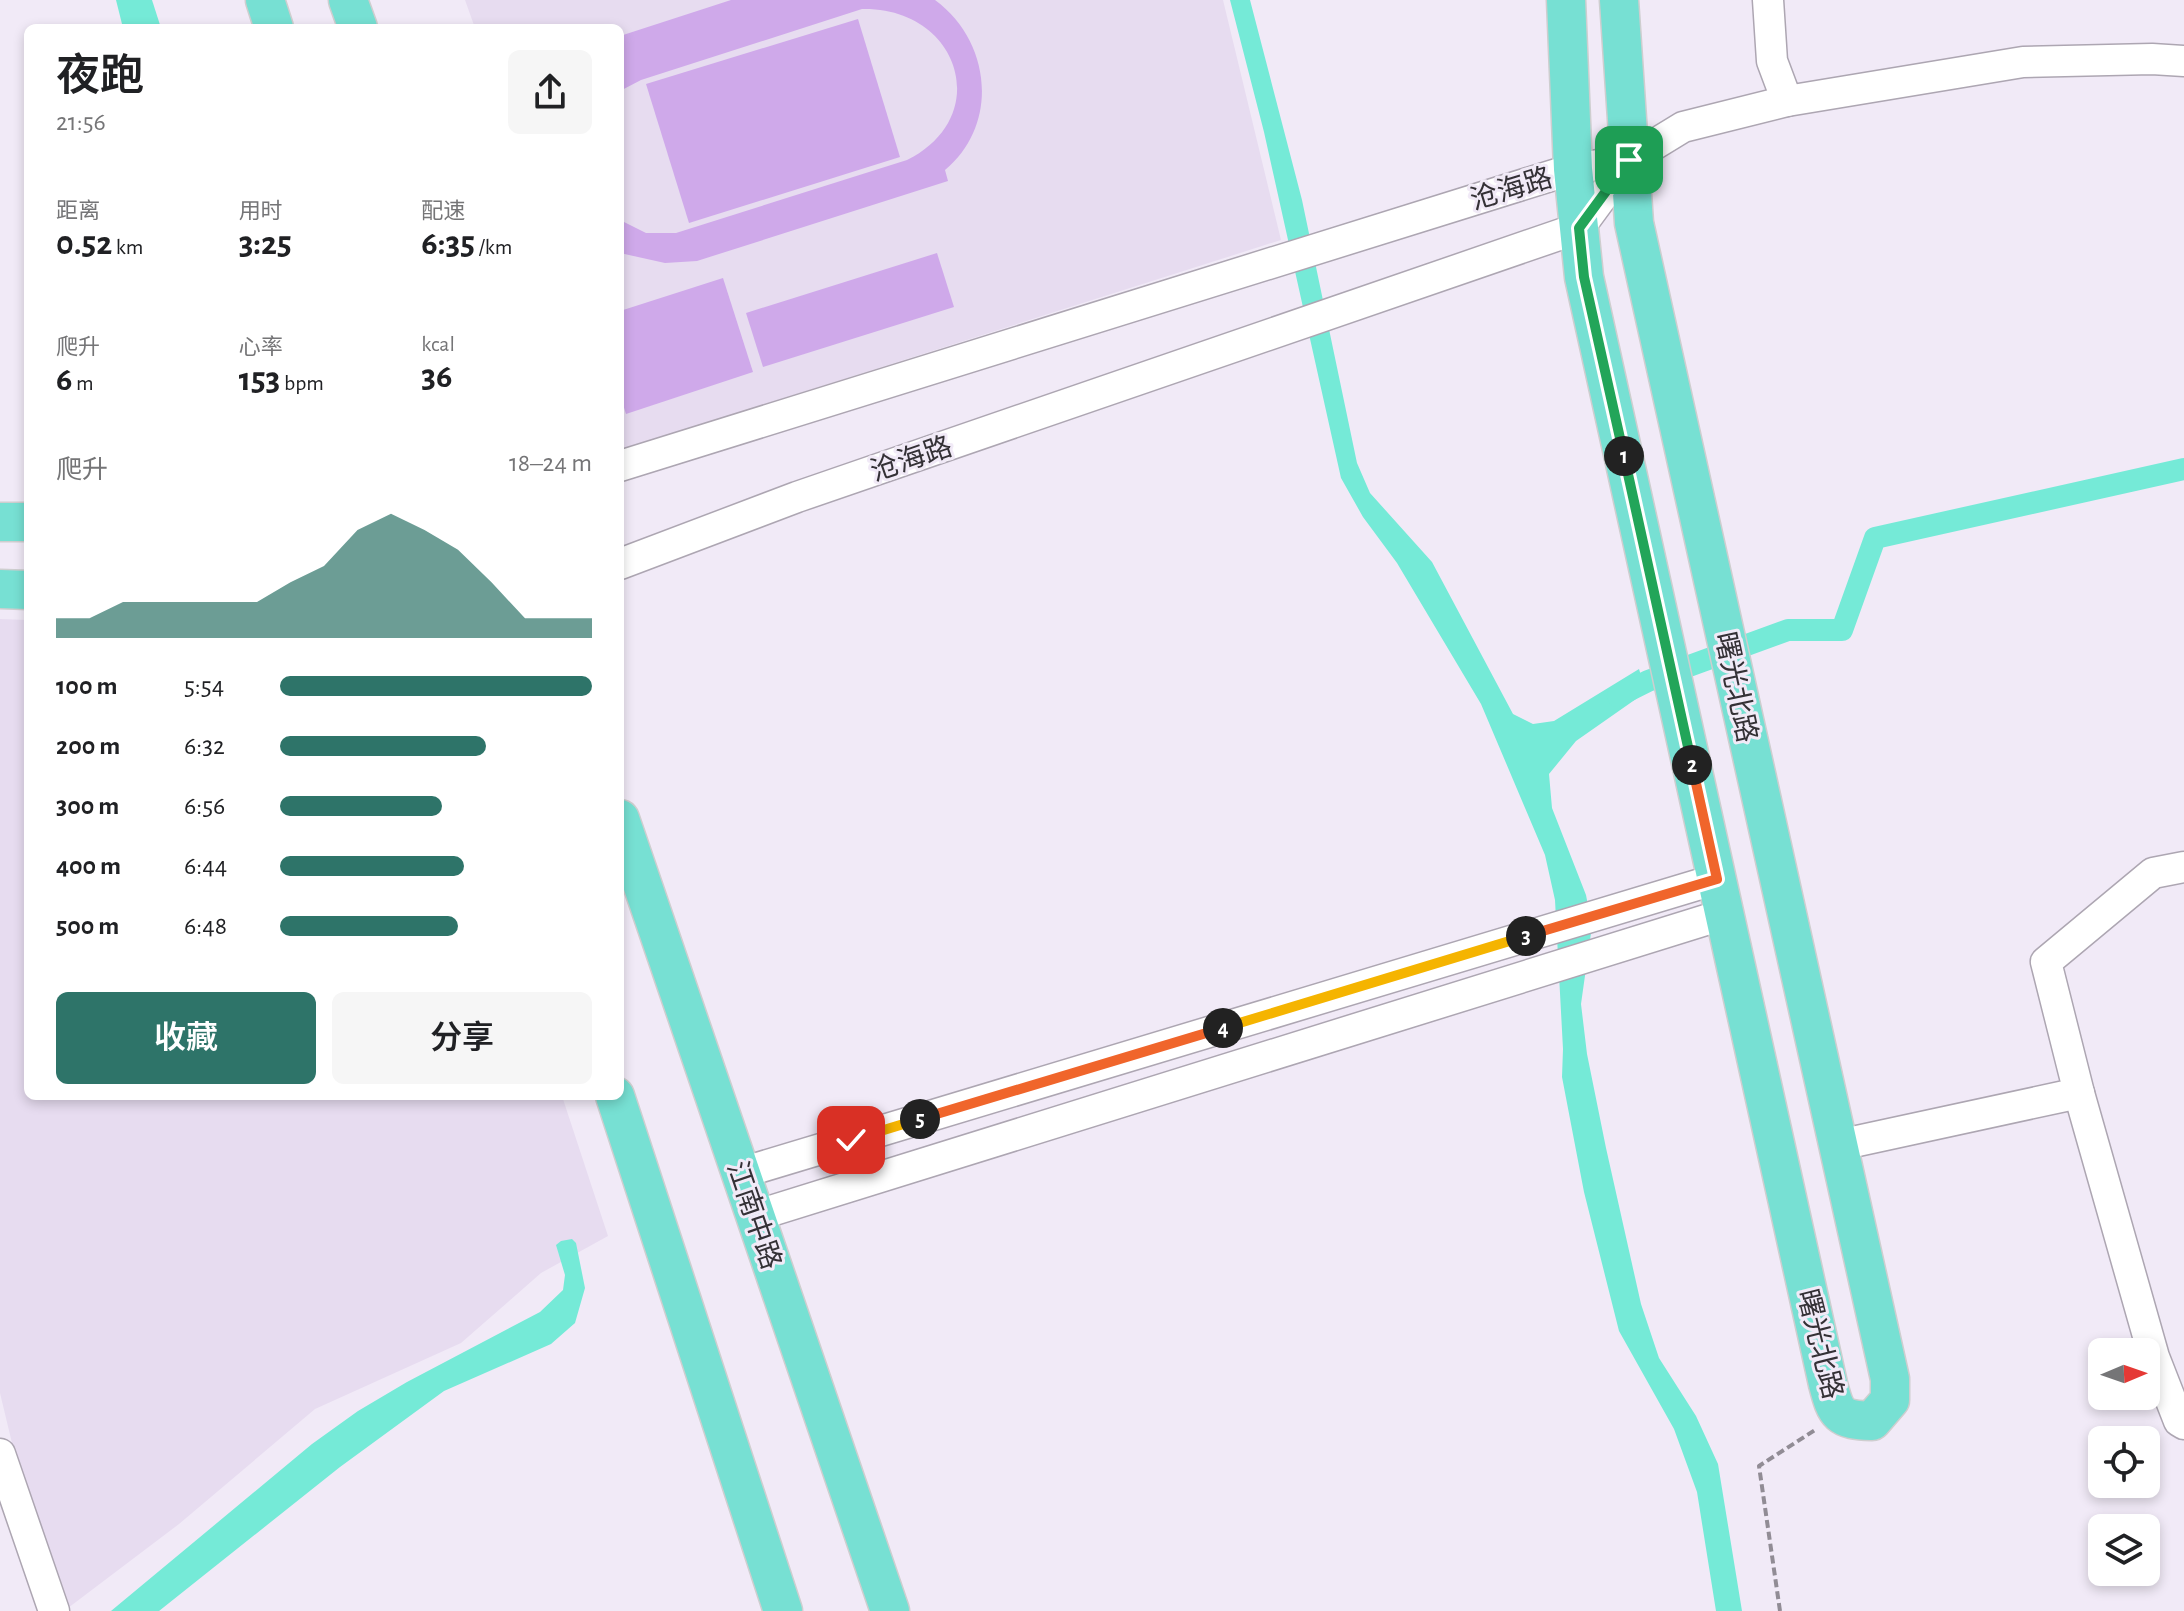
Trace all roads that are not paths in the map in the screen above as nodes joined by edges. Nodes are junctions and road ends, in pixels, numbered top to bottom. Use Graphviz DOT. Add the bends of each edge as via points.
graph roads {
  1 [pos="265,0"];
  2 [pos="348,0"];
  3 [pos="1566,0"];
  4 [pos="1619,0"];
  5 [pos="1768,0"];
  6 [pos="273,24"];
  7 [pos="357,24"];
  8 [pos="2184,61"];
  9 [pos="1787,101"];
  10 [pos="1629,160"];
  11 [pos="1573,169"];
  12 [pos="1579,228"];
  13 [pos="624,465"];
  14 [pos="0,522"];
  15 [pos="24,522"];
  16 [pos="624,562"];
  17 [pos="0,589"];
  18 [pos="24,590"];
  19 [pos="624,831"];
  20 [pos="2184,867"];
  21 [pos="1721,896"];
  22 [pos="2079,1093"];
  23 [pos="616,1100"];
  24 [pos="1839,1145"];
  25 [pos="741,1173"];
  26 [pos="755,1216"];
  27 [pos="2184,1424"];
  28 [pos="0,1454"];
  29 [pos="54,1611"];
  30 [pos="783,1611"];
  31 [pos="890,1611"];
  1 -- 6 [label="main road"];
  2 -- 7 [label="main road"];
  3 -- 11 [label="main road, 曙光北路"];
  4 -- 10 [label="main road, 曙光北路"];
  5 -- 9 [label="street" via="1772,61"];
  8 -- 9 [label="street" via="2023,62"];
  9 -- 10 [label="street" via="1683,127"];
  10 -- 11 [label="street, 沧海路"];
  10 -- 12 [label="street, 沧海路"];
  10 -- 24 [label="main road, 曙光北路" via="1634,223"];
  11 -- 12 [label="main road, 曙光北路"];
  11 -- 13 [label="street, 沧海路"];
  12 -- 16 [label="street, 沧海路" via="797,497"];
  12 -- 21 [label="main road, 曙光北路" via="1584,277"];
  14 -- 15 [label="main road"];
  17 -- 18 [label="main road"];
  19 -- 25 [label="main road, 江南中路"];
  20 -- 22 [label="street" via="2153,873 2046,962"];
  21 -- 24 [label="main road, 曙光北路" via="1834,1405 1840,1415 1872,1421 1890,1400 1890,1379"];
  21 -- 25 [label="street" via="1602,913"];
  21 -- 26 [label="street" via="1610,951"];
  22 -- 24 [label="street"];
  22 -- 27 [label="street" via="2154,1357"];
  23 -- 30 [label="main road"];
  25 -- 26 [label="main road, 江南中路"];
  26 -- 31 [label="main road, 江南中路"];
  28 -- 29 [label="street"];
}
